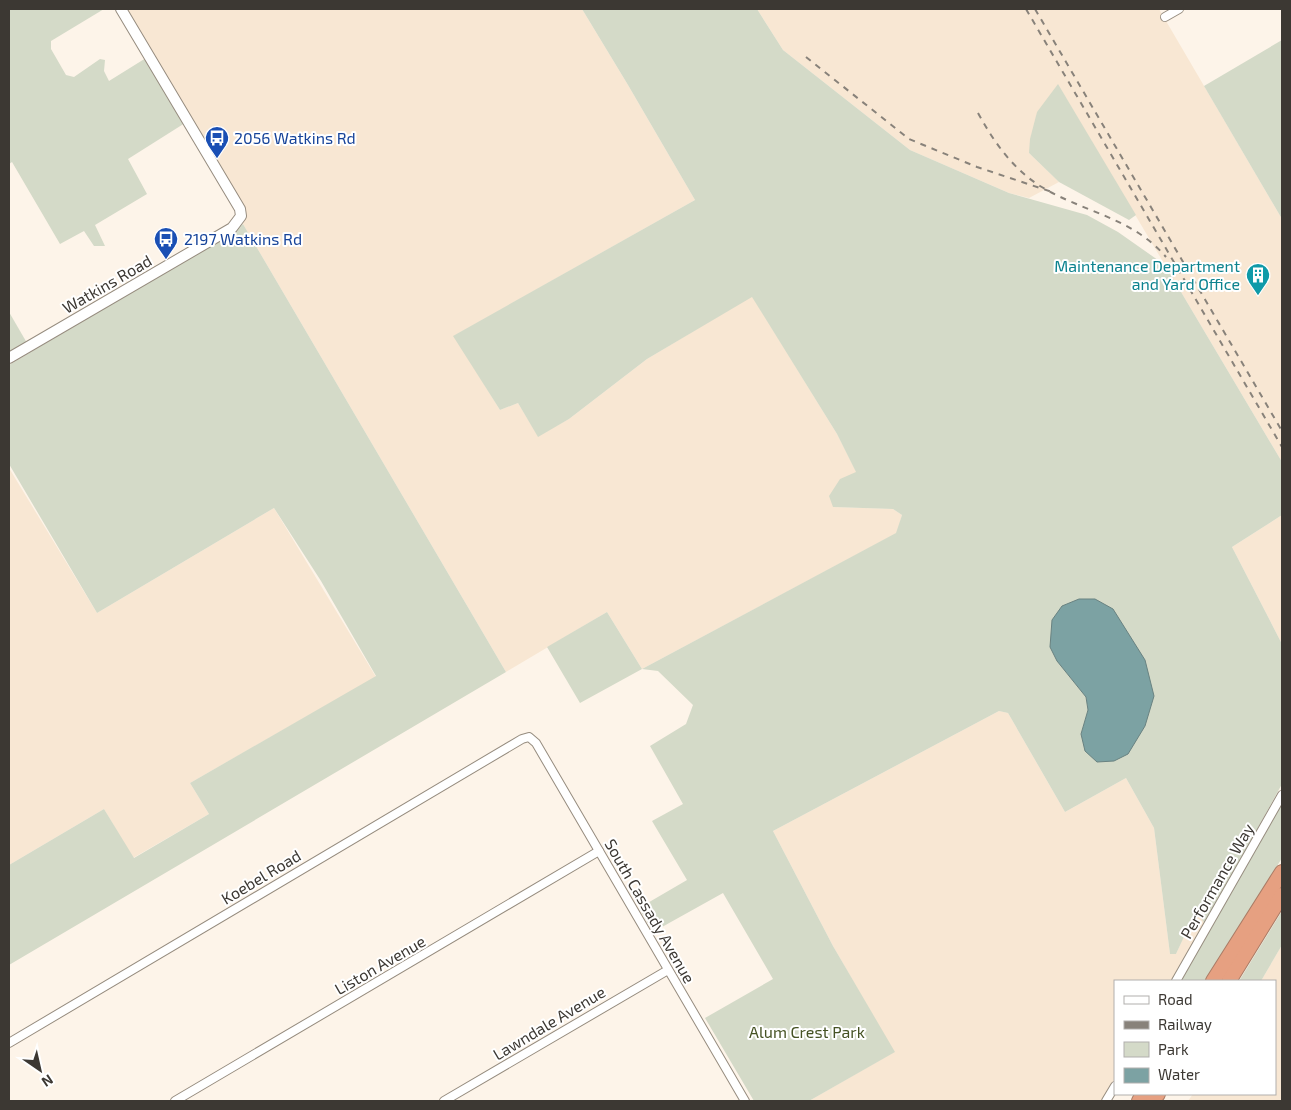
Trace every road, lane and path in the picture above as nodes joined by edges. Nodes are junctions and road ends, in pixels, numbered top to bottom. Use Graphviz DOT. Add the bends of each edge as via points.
graph roads {
  1 [pos="120,9"];
  2 [pos="1179,9"];
  3 [pos="1165,17"];
  4 [pos="9,358"];
  5 [pos="529,737"];
  6 [pos="1282,794"];
  7 [pos="599,851"];
  8 [pos="1282,872"];
  9 [pos="1282,895"];
  10 [pos="668,970"];
  11 [pos="1177,980"];
  12 [pos="1215,980"];
  13 [pos="1229,980"];
  14 [pos="9,1043"];
  15 [pos="1114,1088"];
  16 [pos="175,1101"];
  17 [pos="444,1101"];
  18 [pos="744,1101"];
  19 [pos="1106,1101"];
  1 -- 4 [label="street, Watkins Road" via="240,209 241,216 232,228"];
  2 -- 3 [label="street"];
  5 -- 7 [label="street, South Cassady Avenue" via="536,742"];
  5 -- 14 [label="street, Koebel Road"];
  6 -- 11 [label="street, Performance Way"];
  7 -- 10 [label="street, South Cassady Avenue"];
  7 -- 16 [label="street, Liston Avenue"];
  8 -- 12 [label="highway"];
  9 -- 13 [label="highway"];
  10 -- 17 [label="street, Lawndale Avenue"];
  10 -- 18 [label="street, South Cassady Avenue"];
  15 -- 19 [label="street"];
}
